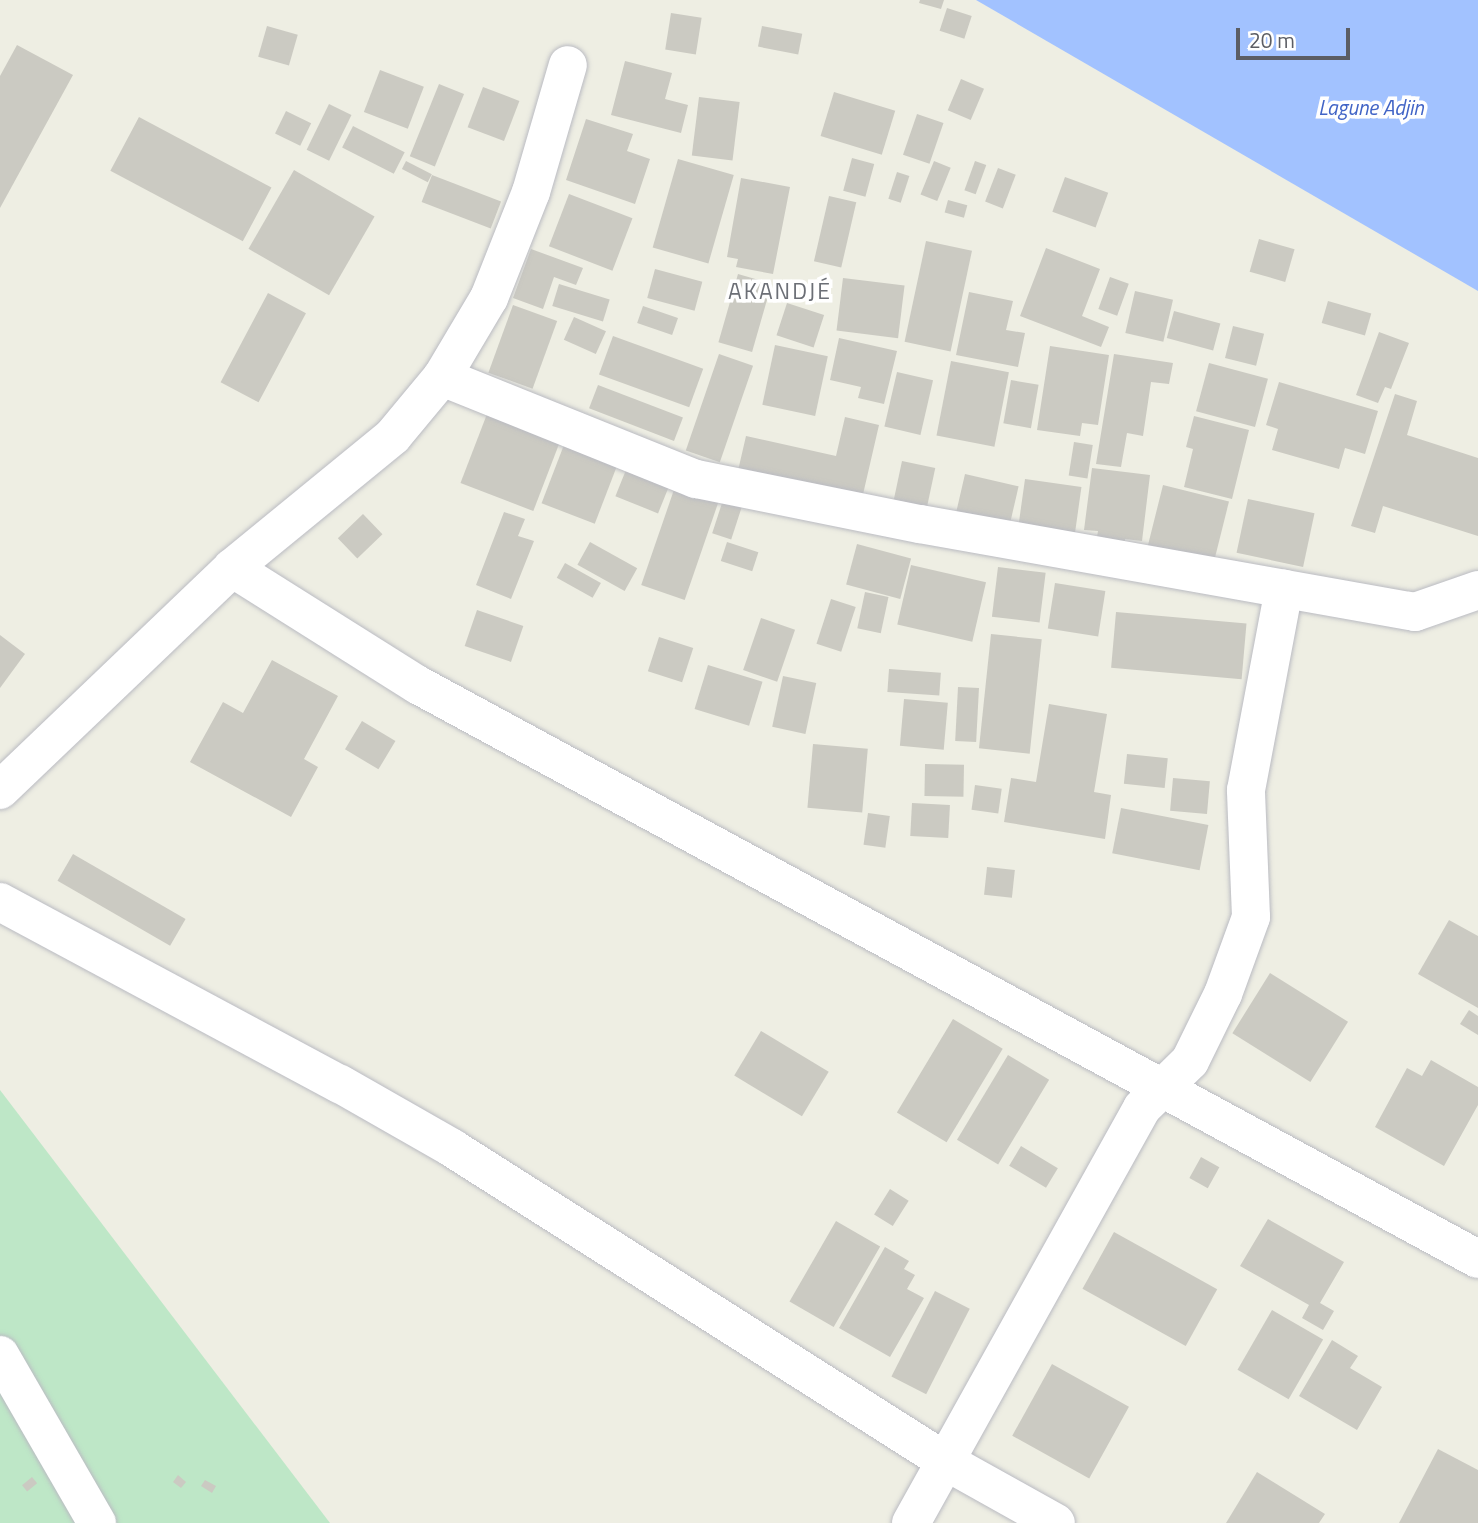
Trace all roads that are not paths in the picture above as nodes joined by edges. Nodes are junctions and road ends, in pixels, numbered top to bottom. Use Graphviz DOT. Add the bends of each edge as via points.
graph roads {
  1 [pos="568,65"];
  2 [pos="442,377"];
  3 [pos="232,568"];
  4 [pos="1284,589"];
  5 [pos="1478,590"];
  6 [pos="0,790"];
  7 [pos="0,902"];
  8 [pos="1162,1088"];
  9 [pos="1478,1259"];
  10 [pos="0,1355"];
  11 [pos="945,1461"];
  12 [pos="97,1523"];
  13 [pos="911,1523"];
  14 [pos="1056,1523"];
  1 -- 2 [label="street" via="531,191 489,298"];
  2 -- 3 [label="street" via="393,436"];
  2 -- 4 [label="street" via="696,479"];
  3 -- 6 [label="street"];
  3 -- 8 [label="street" via="418,685"];
  4 -- 5 [label="street" via="1415,612"];
  4 -- 8 [label="street" via="1245,790 1251,917 1223,994 1195,1050"];
  7 -- 11 [label="street" via="452,1148"];
  8 -- 9 [label="street"];
  8 -- 11 [label="street" via="1142,1108"];
  10 -- 12 [label="street"];
  11 -- 13 [label="street"];
  11 -- 14 [label="street"];
}
